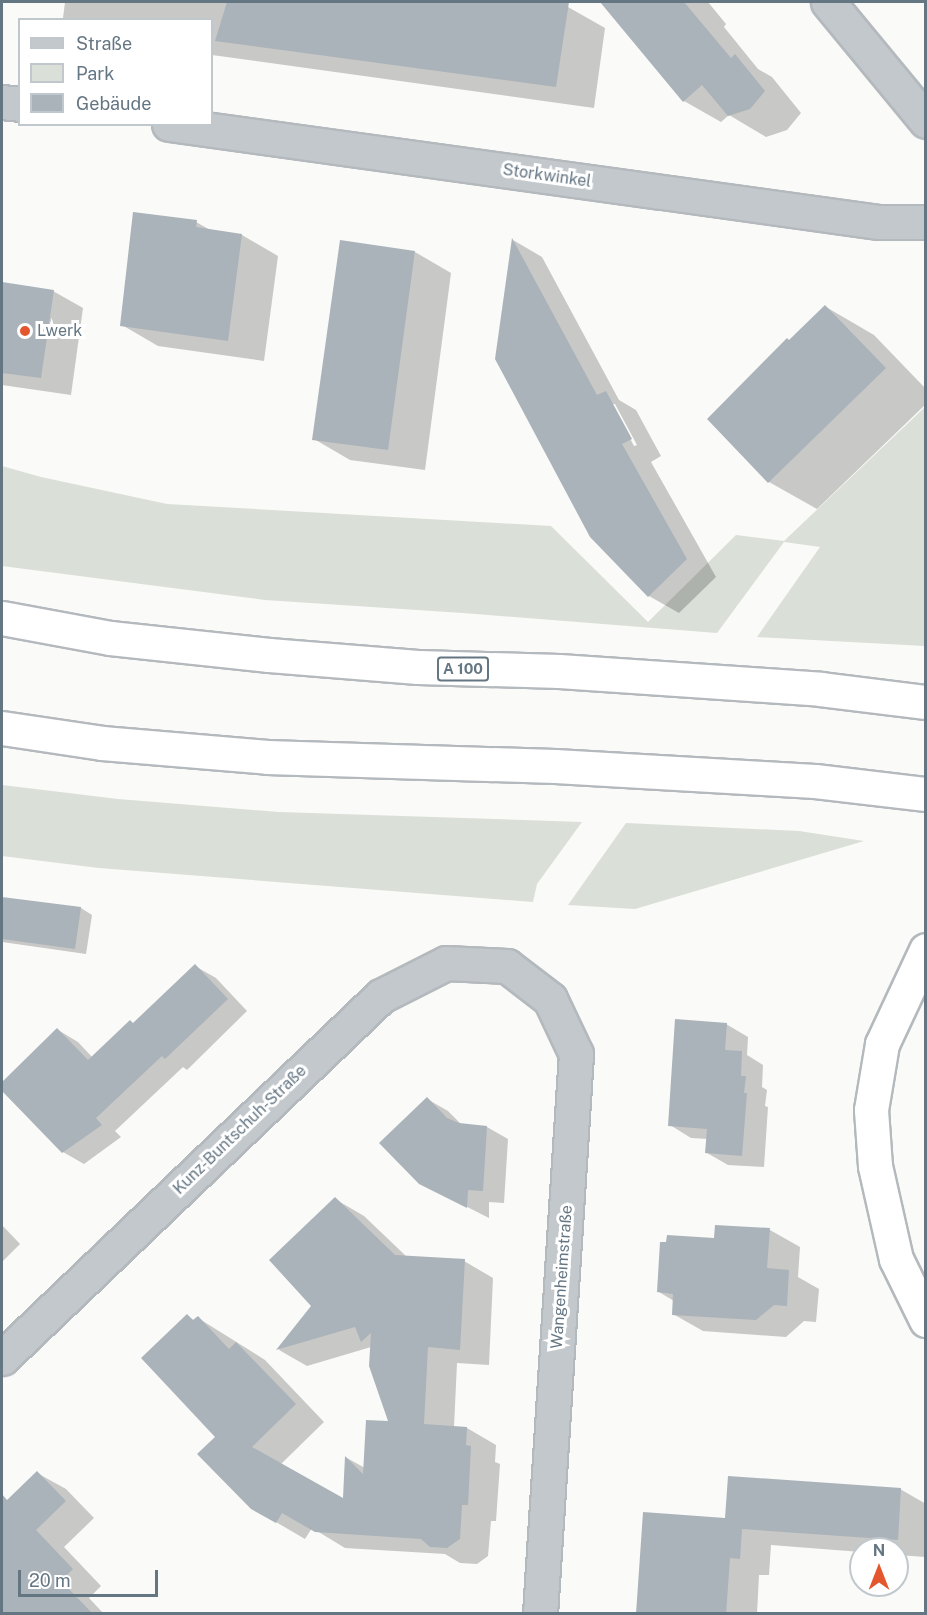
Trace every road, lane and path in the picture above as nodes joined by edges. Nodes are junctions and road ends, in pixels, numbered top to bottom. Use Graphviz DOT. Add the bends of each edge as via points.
graph roads {
  1 [pos="828,2"];
  2 [pos="2,102"];
  3 [pos="18,104"];
  4 [pos="926,121"];
  5 [pos="183,126"];
  6 [pos="926,222"];
  7 [pos="2,618"];
  8 [pos="926,702"];
  9 [pos="2,728"];
  10 [pos="926,794"];
  11 [pos="926,950"];
  12 [pos="507,966"];
  13 [pos="926,1320"];
  14 [pos="2,1358"];
  15 [pos="540,1614"];
  1 -- 4 [label="street"];
  2 -- 3 [label="street"];
  5 -- 6 [label="street, Storkwinkel" via="879,222"];
  7 -- 8 [label="highway, A 100" via="110,638 268,655 808,688"];
  9 -- 10 [label="highway" via="102,743 267,757 567,766 815,781"];
  11 -- 13 [label="highway" via="882,1044 871,1110 874,1166 896,1259"];
  12 -- 14 [label="street, Kunz-Buntschuh-Straße" via="446,963 381,996"];
  12 -- 15 [label="street, Wangenheimstraße" via="550,999 576,1054"];
}
